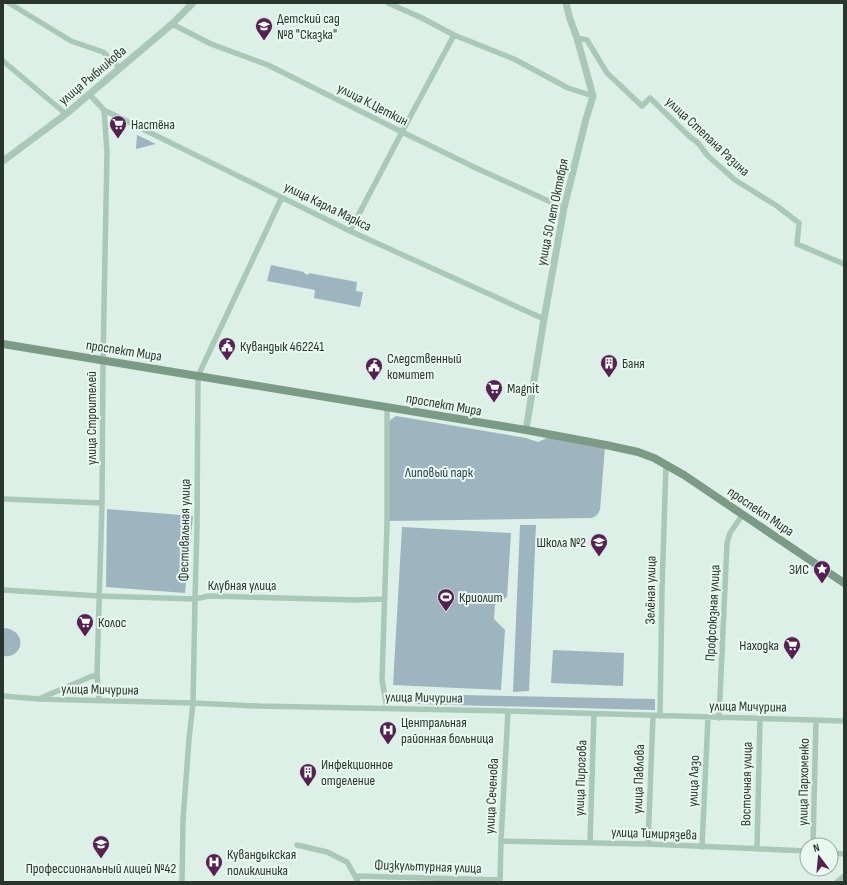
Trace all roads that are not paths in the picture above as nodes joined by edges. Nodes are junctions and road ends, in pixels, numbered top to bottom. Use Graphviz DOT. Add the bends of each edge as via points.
graph roads {
  1 [pos="9,3"];
  2 [pos="193,3"];
  3 [pos="388,3"];
  4 [pos="566,3"];
  5 [pos="172,24"];
  6 [pos="454,35"];
  7 [pos="577,38"];
  8 [pos="3,61"];
  9 [pos="120,68"];
  10 [pos="89,94"];
  11 [pos="593,96"];
  12 [pos="104,110"];
  13 [pos="66,114"];
  14 [pos="402,132"];
  15 [pos="3,161"];
  16 [pos="282,197"];
  17 [pos="564,208"];
  18 [pos="350,231"];
  19 [pos="844,264"];
  20 [pos="544,319"];
  21 [pos="3,344"];
  22 [pos="102,360"];
  23 [pos="198,376"];
  24 [pos="386,407"];
  25 [pos="526,430"];
  26 [pos="666,464"];
  27 [pos="3,500"];
  28 [pos="102,503"];
  29 [pos="743,514"];
  30 [pos="844,583"];
  31 [pos="3,590"];
  32 [pos="99,596"];
  33 [pos="195,599"];
  34 [pos="385,599"];
  35 [pos="97,674"];
  36 [pos="3,696"];
  37 [pos="39,699"];
  38 [pos="99,700"];
  39 [pos="193,703"];
  40 [pos="386,708"];
  41 [pos="508,711"];
  42 [pos="594,714"];
  43 [pos="653,716"];
  44 [pos="660,716"];
  45 [pos="708,717"];
  46 [pos="720,718"];
  47 [pos="760,719"];
  48 [pos="816,720"];
  49 [pos="844,721"];
  50 [pos="813,837"];
  51 [pos="501,841"];
  52 [pos="590,843"];
  53 [pos="648,844"];
  54 [pos="297,845"];
  55 [pos="702,847"];
  56 [pos="757,849"];
  57 [pos="799,851"];
  58 [pos="356,876"];
  59 [pos="844,876"];
  60 [pos="500,881"];
  61 [pos="182,882"];
  62 [pos="358,882"];
  63 [pos="837,882"];
  1 -- 9 [label="street" via="71,41 103,52"];
  2 -- 5 [label="street, улица Рыбникова"];
  3 -- 6 [label="street"];
  4 -- 7 [label="street"];
  5 -- 9 [label="street, улица Рыбникова"];
  5 -- 14 [label="street, улица К.Цеткин" via="211,44 268,65"];
  6 -- 11 [label="street" via="514,59 568,88"];
  6 -- 14 [label="street"];
  7 -- 11 [label="street"];
  7 -- 19 [label="street, улица Степана Разина" via="587,40 607,73 642,106 650,98 735,180 799,223 797,244"];
  8 -- 13 [label="street"];
  9 -- 10 [label="street, улица Рыбникова"];
  10 -- 12 [label="street"];
  10 -- 13 [label="street, улица Рыбникова"];
  11 -- 17 [label="street, улица 50 лет Октября"];
  12 -- 16 [label="street, улица Карла Маркса"];
  12 -- 22 [label="street, улица Строителей" via="107,152"];
  13 -- 15 [label="street, улица Рыбникова"];
  14 -- 17 [label="street, улица К.Цеткин"];
  14 -- 18 [label="street"];
  16 -- 18 [label="street, улица Карла Маркса"];
  16 -- 23 [label="street, Фестивальная улица"];
  17 -- 20 [label="street, улица 50 лет Октября"];
  18 -- 20 [label="street, улица Карла Маркса"];
  20 -- 25 [label="street, улица 50 лет Октября"];
  21 -- 22 [label="main road, проспект Мира"];
  22 -- 23 [label="main road, проспект Мира"];
  22 -- 28 [label="street, улица Строителей"];
  23 -- 24 [label="main road, проспект Мира"];
  23 -- 33 [label="street, Фестивальная улица"];
  24 -- 25 [label="main road, проспект Мира"];
  24 -- 34 [label="street"];
  25 -- 26 [label="main road, проспект Мира" via="632,451"];
  26 -- 29 [label="main road, проспект Мира"];
  26 -- 44 [label="street, Зелёная улица"];
  27 -- 28 [label="street"];
  28 -- 32 [label="street, улица Строителей"];
  29 -- 30 [label="main road, проспект Мира"];
  29 -- 46 [label="street, Профсоюзная улица" via="730,533 727,543"];
  31 -- 32 [label="street, Клубная улица"];
  32 -- 33 [label="street, Клубная улица"];
  32 -- 35 [label="street, улица Строителей"];
  33 -- 34 [label="street, Клубная улица" via="209,596"];
  33 -- 39 [label="street, Фестивальная улица"];
  34 -- 40 [label="street" via="382,680"];
  35 -- 37 [label="street"];
  35 -- 38 [label="street, улица Строителей"];
  36 -- 37 [label="street, улица Мичурина"];
  37 -- 38 [label="street, улица Мичурина"];
  38 -- 39 [label="street, улица Мичурина"];
  39 -- 40 [label="street, улица Мичурина"];
  39 -- 61 [label="street, Фестивальная улица" via="183,820"];
  40 -- 41 [label="street, улица Мичурина"];
  41 -- 42 [label="street, улица Мичурина"];
  41 -- 51 [label="street, улица Сеченова"];
  42 -- 43 [label="street, улица Мичурина"];
  42 -- 52 [label="street, улица Пирогова"];
  43 -- 44 [label="street, улица Мичурина"];
  43 -- 53 [label="street, улица Павлова"];
  44 -- 45 [label="street, улица Мичурина"];
  45 -- 46 [label="street, улица Мичурина"];
  45 -- 55 [label="street, улица Лазо"];
  46 -- 47 [label="street, улица Мичурина"];
  47 -- 48 [label="street, улица Мичурина"];
  47 -- 56 [label="street, Восточная улица"];
  48 -- 49 [label="street, улица Мичурина"];
  48 -- 50 [label="street, улица Пархоменко"];
  51 -- 52 [label="street, улица Тимирязева"];
  51 -- 60 [label="street, улица Сеченова"];
  52 -- 53 [label="street, улица Тимирязева"];
  53 -- 55 [label="street, улица Тимирязева"];
  54 -- 58 [label="street, Физкультурная улица" via="327,852 347,862"];
  55 -- 56 [label="street, улица Тимирязева"];
  56 -- 57 [label="street, улица Тимирязева"];
  58 -- 60 [label="street, Физкультурная улица"];
  58 -- 62 [label="street, Физкультурная улица"];
  59 -- 63 [label="street"];
}
